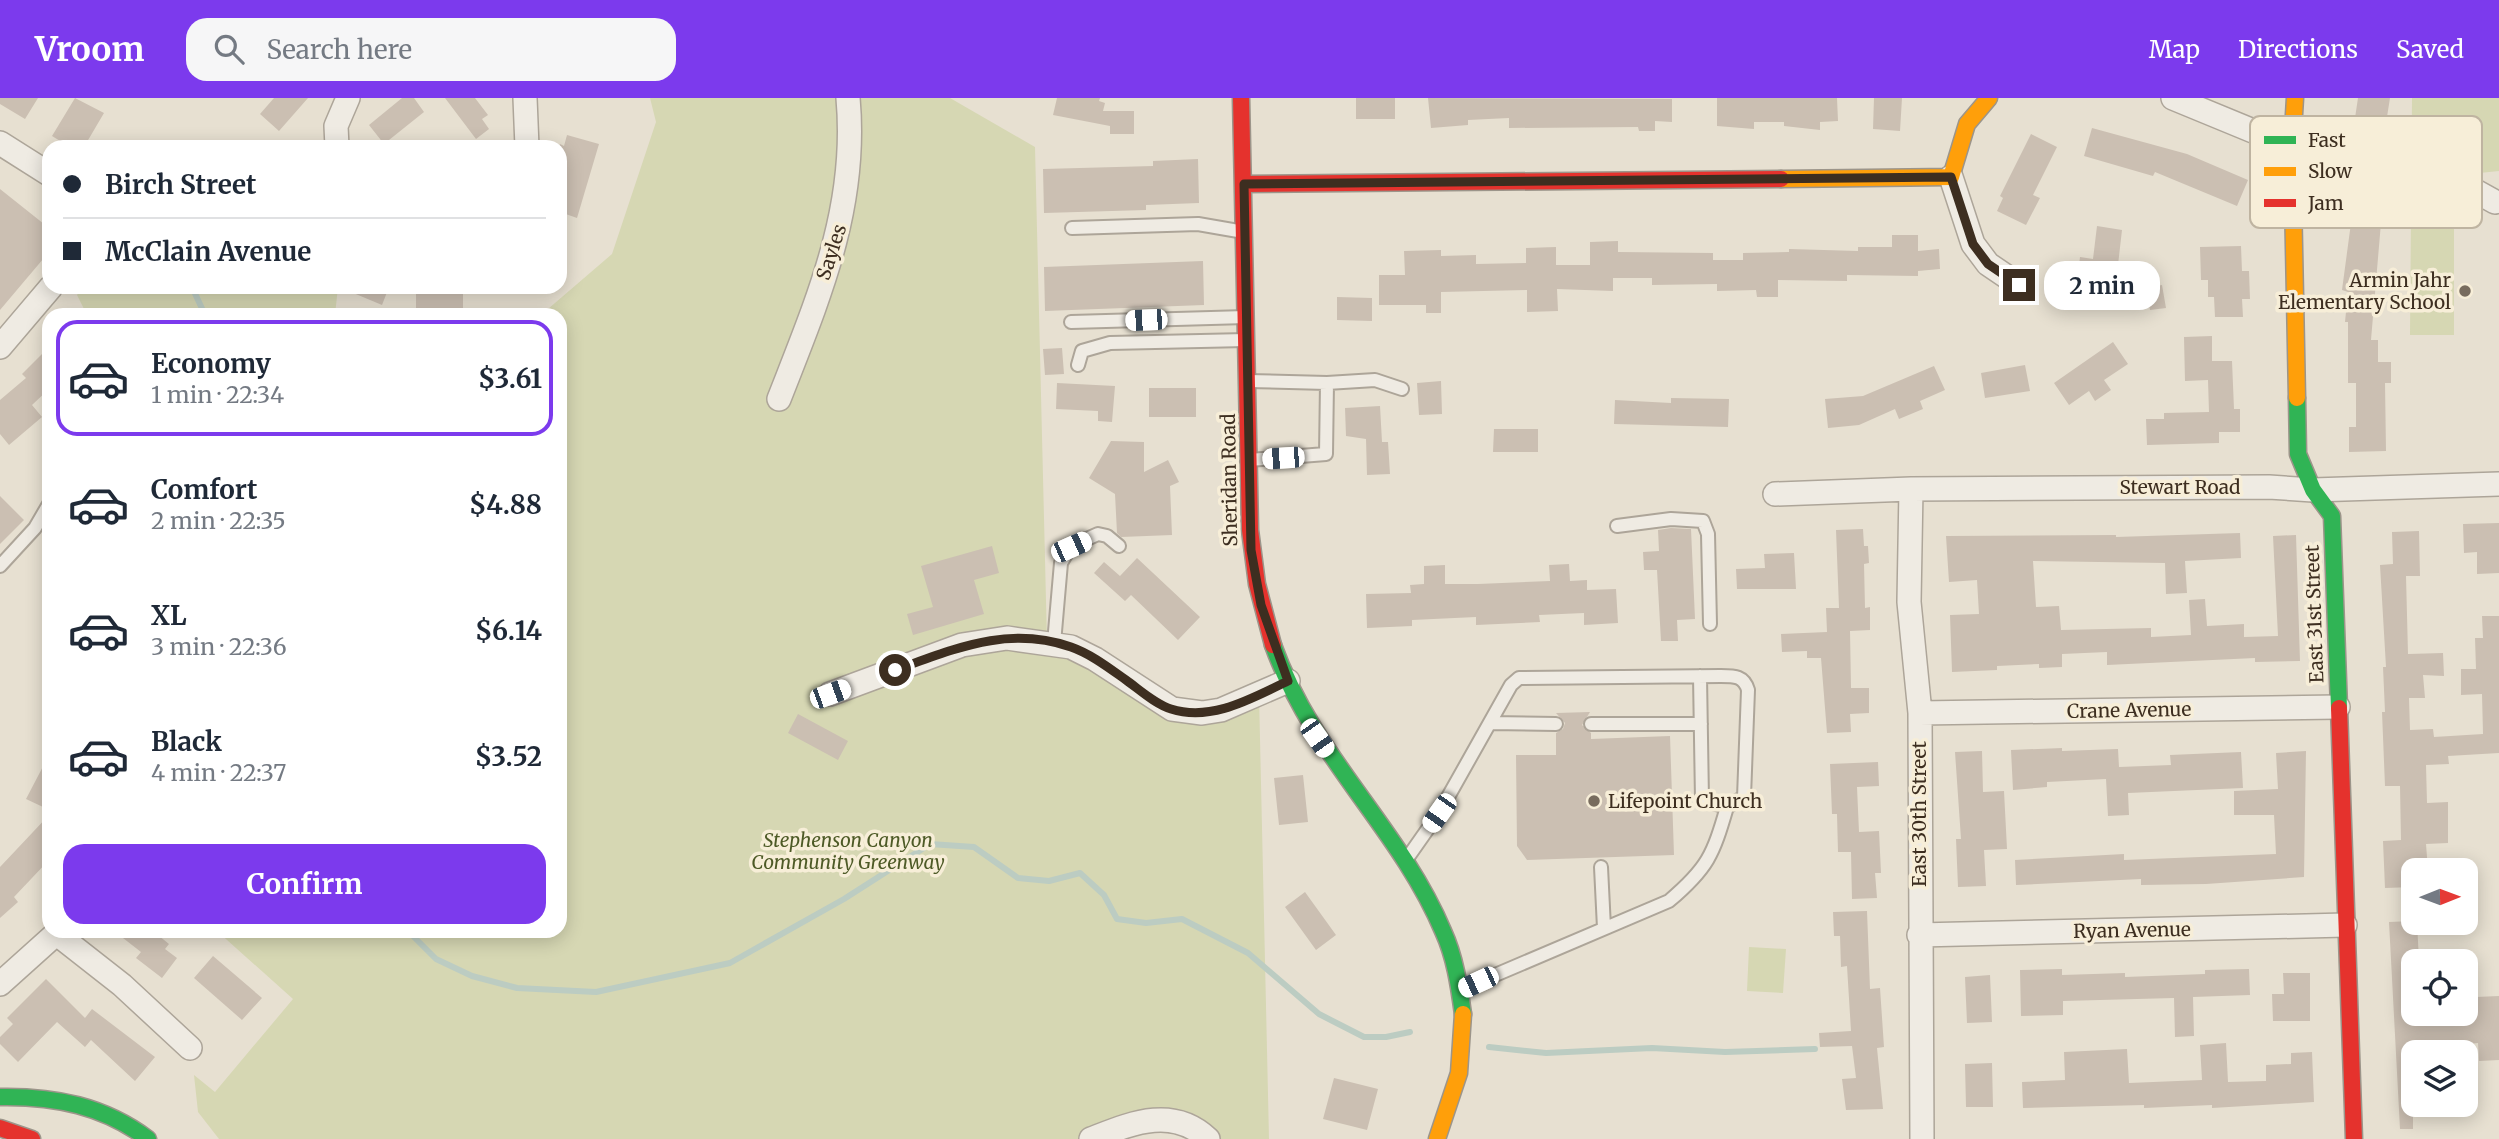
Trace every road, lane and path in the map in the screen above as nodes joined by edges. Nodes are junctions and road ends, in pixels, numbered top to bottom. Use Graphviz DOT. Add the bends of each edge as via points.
graph roads {
  1 [pos="348,98"];
  2 [pos="525,98"];
  3 [pos="848,98"];
  4 [pos="1241,98"];
  5 [pos="1989,98"];
  6 [pos="2173,98"];
  7 [pos="2295,98"];
  8 [pos="2294,116"];
  9 [pos="2250,130"];
  10 [pos="337,140"];
  11 [pos="527,140"];
  12 [pos="0,143"];
  13 [pos="42,170"];
  14 [pos="1951,177"];
  15 [pos="1244,184"];
  16 [pos="2482,195"];
  17 [pos="2495,202"];
  18 [pos="1072,228"];
  19 [pos="2294,228"];
  20 [pos="1245,232"];
  21 [pos="2019,285"];
  22 [pos="45,294"];
  23 [pos="1246,317"];
  24 [pos="1071,321"];
  25 [pos="1247,340"];
  26 [pos="0,347"];
  27 [pos="1078,365"];
  28 [pos="1247,381"];
  29 [pos="1327,383"];
  30 [pos="1402,388"];
  31 [pos="779,399"];
  32 [pos="1249,460"];
  33 [pos="2499,484"];
  34 [pos="1911,489"];
  35 [pos="2313,490"];
  36 [pos="1775,494"];
  37 [pos="42,516"];
  38 [pos="1617,526"];
  39 [pos="1119,546"];
  40 [pos="0,566"];
  41 [pos="1710,624"];
  42 [pos="1054,643"];
  43 [pos="1700,676"];
  44 [pos="1288,681"];
  45 [pos="830,694"];
  46 [pos="2338,707"];
  47 [pos="1920,713"];
  48 [pos="1490,723"];
  49 [pos="1556,724"];
  50 [pos="1591,724"];
  51 [pos="1701,724"];
  52 [pos="1727,807"];
  53 [pos="1405,861"];
  54 [pos="1601,867"];
  55 [pos="2345,925"];
  56 [pos="1604,928"];
  57 [pos="1919,935"];
  58 [pos="51,938"];
  59 [pos="65,938"];
  60 [pos="0,984"];
  61 [pos="1460,990"];
  62 [pos="190,1048"];
  63 [pos="0,1097"];
  64 [pos="0,1128"];
  65 [pos="33,1139"];
  66 [pos="148,1139"];
  67 [pos="1091,1139"];
  68 [pos="1208,1139"];
  69 [pos="1437,1139"];
  70 [pos="1922,1139"];
  71 [pos="2354,1139"];
  1 -- 10 [label="street" via="336,126"];
  2 -- 11 [label="street"];
  3 -- 31 [label="street, Sayles" via="851,138 844,214"];
  4 -- 15 [label="street, Sheridan Road"];
  5 -- 14 [label="street" via="1967,124"];
  6 -- 9 [label="street"];
  7 -- 8 [label="street, East 31st Street"];
  12 -- 13 [label="street"];
  14 -- 15 [label="street"];
  14 -- 21 [label="street" via="1973,244 1988,264"];
  15 -- 20 [label="street, Sheridan Road"];
  16 -- 17 [label="street"];
  18 -- 20 [label="lane" via="1198,224"];
  19 -- 35 [label="street, East 31st Street" via="2298,454"];
  20 -- 23 [label="street, Sheridan Road"];
  22 -- 26 [label="street"];
  23 -- 24 [label="lane"];
  23 -- 25 [label="street, Sheridan Road"];
  25 -- 27 [label="lane" via="1110,343 1082,351"];
  25 -- 28 [label="street, Sheridan Road"];
  28 -- 29 [label="lane"];
  28 -- 32 [label="street, Sheridan Road"];
  29 -- 30 [label="lane" via="1375,380"];
  29 -- 32 [label="lane" via="1326,454"];
  32 -- 44 [label="street, Sheridan Road" via="1256,586"];
  33 -- 35 [label="street, Stewart Road"];
  34 -- 35 [label="street, Stewart Road"];
  34 -- 36 [label="street, Stewart Road"];
  34 -- 47 [label="street, East 30th Street" via="1909,602"];
  35 -- 46 [label="street, East 31st Street" via="2332,516"];
  37 -- 40 [label="lane"];
  38 -- 41 [label="lane" via="1671,519 1703,522 1708,534"];
  39 -- 42 [label="lane" via="1098,534 1071,547 1061,563"];
  42 -- 44 [label="street" via="1095,659 1172,709 1221,710"];
  42 -- 45 [label="street" via="985,639"];
  43 -- 48 [label="lane" via="1519,678"];
  43 -- 51 [label="lane"];
  43 -- 52 [label="lane" via="1739,677 1748,690 1744,797"];
  44 -- 53 [label="street, Sheridan Road" via="1317,738"];
  46 -- 47 [label="street, Crane Avenue"];
  46 -- 55 [label="street, East 31st Street"];
  47 -- 57 [label="street, East 30th Street"];
  48 -- 49 [label="lane"];
  48 -- 53 [label="lane" via="1439,813"];
  50 -- 51 [label="lane"];
  51 -- 52 [label="lane" via="1702,800"];
  52 -- 56 [label="lane" via="1716,847 1692,882 1669,901"];
  53 -- 61 [label="street, Sheridan Road" via="1440,918"];
  54 -- 56 [label="lane"];
  55 -- 57 [label="street, Ryan Avenue"];
  55 -- 71 [label="street, East 31st Street"];
  56 -- 61 [label="lane"];
  57 -- 70 [label="street, East 30th Street"];
  58 -- 60 [label="street"];
  59 -- 62 [label="street"];
  61 -- 69 [label="street, Sheridan Road" via="1459,1074"];
  63 -- 66 [label="street" via="71,1102 120,1120"];
  64 -- 65 [label="street"];
  67 -- 68 [label="street" via="1156,1118 1191,1126"];
}
